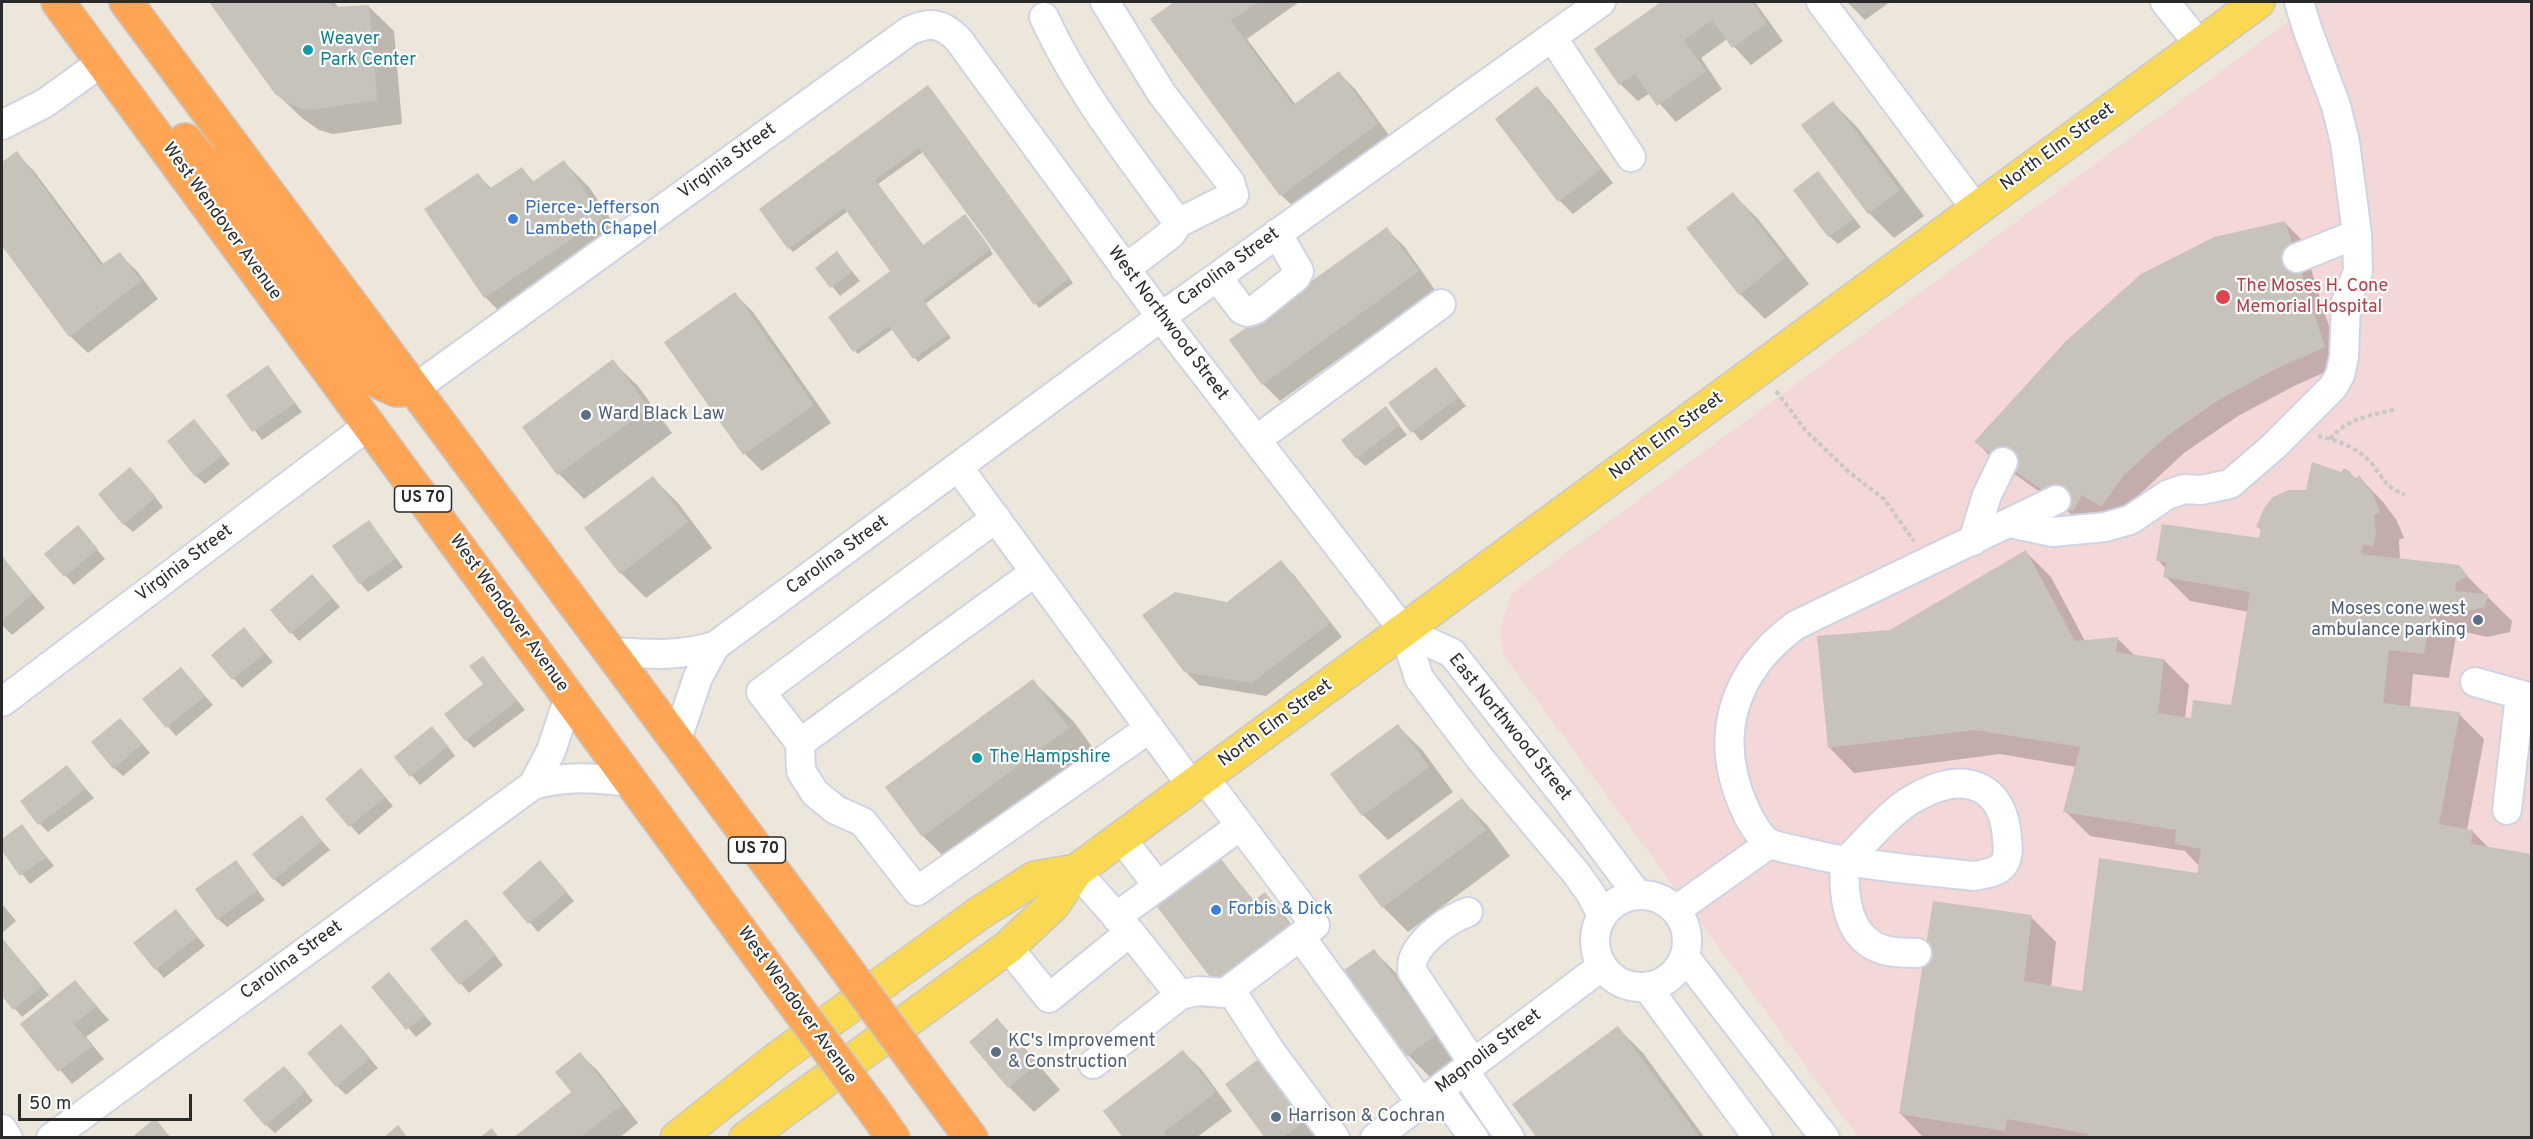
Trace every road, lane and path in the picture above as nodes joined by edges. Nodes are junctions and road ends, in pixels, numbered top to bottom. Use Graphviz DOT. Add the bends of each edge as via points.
graph roads {
  1 [pos="58,2"];
  2 [pos="68,2"];
  3 [pos="126,2"];
  4 [pos="1105,2"];
  5 [pos="1601,2"];
  6 [pos="1821,2"];
  7 [pos="2165,2"];
  8 [pos="2258,2"];
  9 [pos="2299,2"];
  10 [pos="1044,17"];
  11 [pos="928,23"];
  12 [pos="1552,37"];
  13 [pos="2199,44"];
  14 [pos="102,62"];
  15 [pos="2,125"];
  16 [pos="1631,157"];
  17 [pos="1976,209"];
  18 [pos="1178,223"];
  19 [pos="1277,233"];
  20 [pos="2357,234"];
  21 [pos="2296,258"];
  22 [pos="1125,269"];
  23 [pos="1217,277"];
  24 [pos="1441,304"];
  25 [pos="1161,317"];
  26 [pos="1759,369"];
  27 [pos="414,389"];
  28 [pos="2396,409"];
  29 [pos="369,425"];
  30 [pos="2291,429"];
  31 [pos="2330,439"];
  32 [pos="1256,440"];
  33 [pos="2003,462"];
  34 [pos="958,467"];
  35 [pos="2406,495"];
  36 [pos="2056,500"];
  37 [pos="996,518"];
  38 [pos="2010,523"];
  39 [pos="1973,541"];
  40 [pos="1928,562"];
  41 [pos="1035,572"];
  42 [pos="1404,631"];
  43 [pos="715,646"];
  44 [pos="608,651"];
  45 [pos="2475,682"];
  46 [pos="2526,696"];
  47 [pos="569,697"];
  48 [pos="2,702"];
  49 [pos="1150,728"];
  50 [pos="676,742"];
  51 [pos="800,743"];
  52 [pos="1198,781"];
  53 [pos="631,782"];
  54 [pos="532,785"];
  55 [pos="2506,810"];
  56 [pos="1240,826"];
  57 [pos="1121,838"];
  58 [pos="1768,844"];
  59 [pos="1845,862"];
  60 [pos="1076,871"];
  61 [pos="1158,886"];
  62 [pos="1637,894"];
  63 [pos="1676,910"];
  64 [pos="1467,912"];
  65 [pos="1602,916"];
  66 [pos="1123,924"];
  67 [pos="1300,936"];
  68 [pos="1008,947"];
  69 [pos="1917,954"];
  70 [pos="1685,957"];
  71 [pos="1602,966"];
  72 [pos="1647,987"];
  73 [pos="1230,989"];
  74 [pos="1180,995"];
  75 [pos="1093,1064"];
  76 [pos="1468,1067"];
  77 [pos="1430,1096"];
  78 [pos="2,1129"];
  79 [pos="8,1137"];
  80 [pos="51,1137"];
  81 [pos="677,1137"];
  82 [pos="746,1137"];
  83 [pos="893,1137"];
  84 [pos="970,1137"];
  85 [pos="1335,1137"];
  86 [pos="1375,1137"];
  87 [pos="1474,1137"];
  88 [pos="1510,1137"];
  89 [pos="1758,1137"];
  90 [pos="1825,1137"];
  1 -- 14 [label="highway, West Wendover Avenue / US 70"];
  2 -- 27 [label="highway" via="255,223 375,380 396,390"];
  3 -- 27 [label="highway, US 70"];
  4 -- 18 [label="street" via="1162,94 1230,182 1234,195"];
  5 -- 12 [label="street, Carolina Street"];
  6 -- 17 [label="street"];
  7 -- 13 [label="street"];
  8 -- 13 [label="main road, North Elm Street"];
  9 -- 20 [label="street" via="2345,142"];
  10 -- 18 [label="street" via="1091,102"];
  11 -- 22 [label="street, West Northwood Street" via="949,30 958,39"];
  11 -- 27 [label="street, Virginia Street" via="909,31"];
  12 -- 16 [label="street"];
  12 -- 19 [label="street, Carolina Street"];
  13 -- 17 [label="main road, North Elm Street"];
  14 -- 15 [label="street" via="45,103"];
  14 -- 29 [label="highway, West Wendover Avenue / US 70"];
  17 -- 26 [label="main road, North Elm Street"];
  18 -- 22 [label="street" via="1171,234"];
  19 -- 23 [label="street, Carolina Street"];
  19 -- 23 [label="street" via="1299,272 1256,309 1242,309"];
  20 -- 21 [label="street"];
  20 -- 30 [label="street" via="2358,271 2346,302 2340,375"];
  22 -- 25 [label="street, West Northwood Street"];
  23 -- 25 [label="street, Carolina Street"];
  24 -- 32 [label="street"];
  25 -- 32 [label="street, West Northwood Street"];
  25 -- 34 [label="street, Carolina Street"];
  26 -- 40 [label="path" via="1806,431 1884,499"];
  26 -- 42 [label="main road, North Elm Street"];
  27 -- 44 [label="highway, US 70"];
  28 -- 31 [label="path" via="2340,427"];
  29 -- 47 [label="highway, West Wendover Avenue / US 70"];
  29 -- 48 [label="street, Virginia Street"];
  30 -- 31 [label="path"];
  30 -- 38 [label="street" via="2230,484 2167,495 2130,520 2105,527 2053,532"];
  31 -- 35 [label="path" via="2346,444 2370,462 2389,487"];
  32 -- 42 [label="street, West Northwood Street"];
  33 -- 39 [label="street" via="1987,495"];
  34 -- 37 [label="street"];
  34 -- 43 [label="street, Carolina Street"];
  36 -- 38 [label="street"];
  37 -- 41 [label="street"];
  37 -- 51 [label="street" via="761,693"];
  38 -- 39 [label="street"];
  39 -- 40 [label="street"];
  40 -- 58 [label="street" via="1796,625 1776,640 1744,681 1730,720 1728,759 1734,786 1748,816"];
  41 -- 49 [label="street"];
  41 -- 51 [label="street"];
  42 -- 52 [label="main road, North Elm Street"];
  42 -- 62 [label="street, East Northwood Street" via="1452,653"];
  42 -- 65 [label="street" via="1419,678 1586,887"];
  43 -- 44 [label="street, Carolina Street" via="668,655"];
  43 -- 50 [label="street, Carolina Street" via="698,677"];
  44 -- 50 [label="highway, US 70"];
  45 -- 46 [label="street"];
  46 -- 55 [label="street"];
  47 -- 53 [label="highway, West Wendover Avenue / US 70"];
  47 -- 54 [label="street, Carolina Street" via="551,751"];
  49 -- 51 [label="street" via="917,891 863,822 836,810 815,794 801,771"];
  49 -- 52 [label="street"];
  50 -- 84 [label="highway, US 70, bridge"];
  52 -- 56 [label="street"];
  52 -- 57 [label="main road, North Elm Street"];
  53 -- 54 [label="street, Carolina Street" via="575,777"];
  53 -- 83 [label="highway, West Wendover Avenue / US 70, bridge"];
  54 -- 80 [label="street, Carolina Street"];
  56 -- 61 [label="street"];
  56 -- 67 [label="street" via="1315,925"];
  57 -- 60 [label="main road, North Elm Street"];
  57 -- 61 [label="street"];
  58 -- 59 [label="street"];
  58 -- 63 [label="street"];
  59 -- 59 [label="street" via="1974,876 1993,872 2003,866 2008,854 2006,820 1994,796 1977,785 1948,785 1920,795 1899,810"];
  59 -- 69 [label="street" via="1844,900 1849,916 1866,940 1884,950"];
  60 -- 66 [label="street"];
  60 -- 68 [label="main road, North Elm Street" via="1053,905"];
  60 -- 81 [label="main road, North Elm Street" via="1035,878 981,912 778,1058"];
  61 -- 66 [label="street"];
  62 -- 63 [label="street" via="1656,897"];
  62 -- 65 [label="street" via="1617,901"];
  63 -- 70 [label="street" via="1688,934"];
  64 -- 76 [label="street" via="1427,939 1414,957 1412,971"];
  65 -- 71 [label="street" via="1595,944"];
  66 -- 68 [label="street" via="1049,998"];
  66 -- 74 [label="street"];
  67 -- 73 [label="street"];
  67 -- 77 [label="street"];
  68 -- 82 [label="main road, North Elm Street"];
  70 -- 72 [label="street" via="1671,976"];
  70 -- 90 [label="street"];
  71 -- 72 [label="street" via="1621,982"];
  71 -- 76 [label="street, Magnolia Street"];
  72 -- 89 [label="street"];
  73 -- 74 [label="street" via="1225,993 1198,991"];
  73 -- 85 [label="street"];
  74 -- 75 [label="street"];
  76 -- 77 [label="street, Magnolia Street"];
  76 -- 88 [label="street"];
  77 -- 86 [label="street, Magnolia Street"];
  77 -- 87 [label="street"];
  78 -- 79 [label="street"];
}
